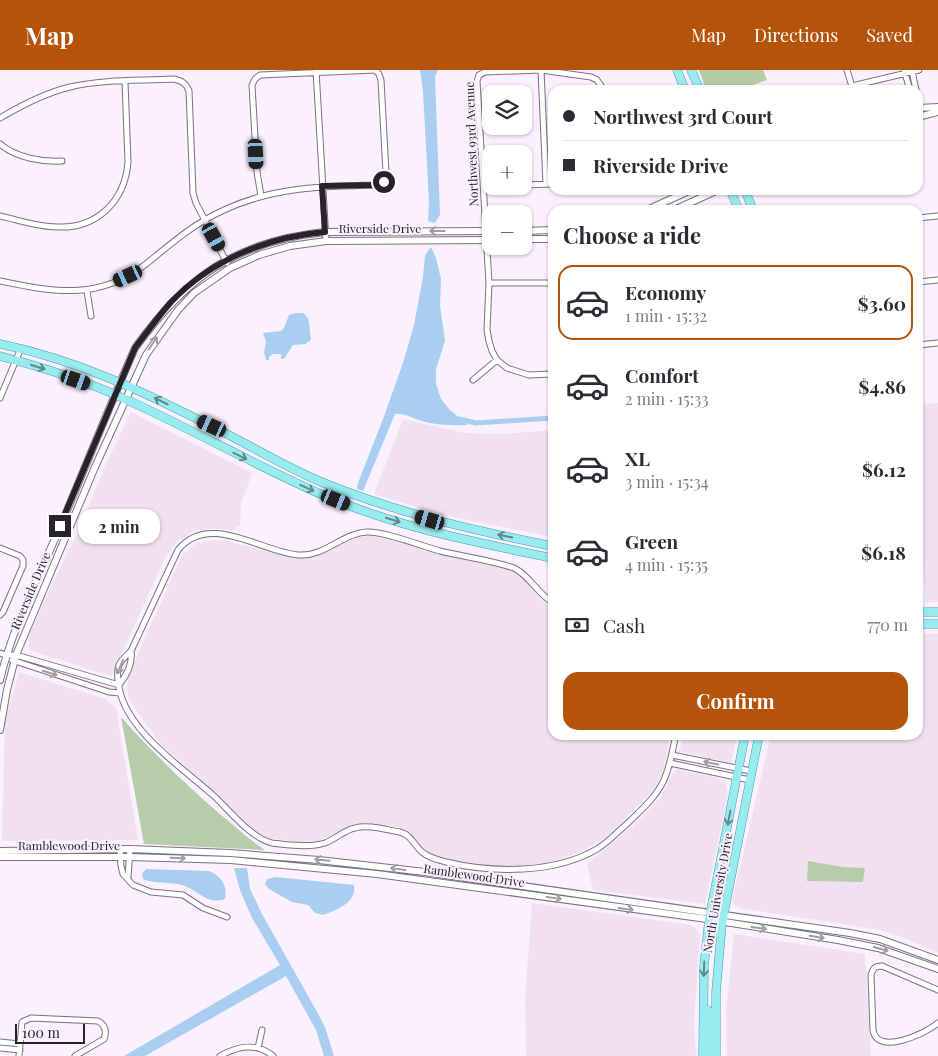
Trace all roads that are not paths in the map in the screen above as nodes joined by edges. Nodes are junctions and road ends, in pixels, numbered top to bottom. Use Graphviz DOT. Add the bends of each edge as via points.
graph roads {
  1 [pos="541,70"];
  2 [pos="677,70"];
  3 [pos="691,70"];
  4 [pos="847,70"];
  5 [pos="919,70"];
  6 [pos="316,71"];
  7 [pos="904,71"];
  8 [pos="912,71"];
  9 [pos="125,82"];
  10 [pos="600,85"];
  11 [pos="683,85"];
  12 [pos="698,85"];
  13 [pos="852,85"];
  14 [pos="862,85"];
  15 [pos="908,85"];
  16 [pos="915,85"];
  17 [pos="938,107"];
  18 [pos="923,108"];
  19 [pos="938,112"];
  20 [pos="923,116"];
  21 [pos="0,118"];
  22 [pos="0,144"];
  23 [pos="62,160"];
  24 [pos="482,167"];
  25 [pos="546,184"];
  26 [pos="532,185"];
  27 [pos="322,186"];
  28 [pos="680,195"];
  29 [pos="707,195"];
  30 [pos="261,196"];
  31 [pos="658,205"];
  32 [pos="685,205"];
  33 [pos="0,216"];
  34 [pos="938,216"];
  35 [pos="923,218"];
  36 [pos="204,220"];
  37 [pos="548,230"];
  38 [pos="482,231"];
  39 [pos="532,231"];
  40 [pos="325,232"];
  41 [pos="548,239"];
  42 [pos="482,240"];
  43 [pos="532,240"];
  44 [pos="326,241"];
  45 [pos="489,255"];
  46 [pos="226,260"];
  47 [pos="230,268"];
  48 [pos="938,280"];
  49 [pos="0,281"];
  50 [pos="923,282"];
  51 [pos="489,283"];
  52 [pos="548,283"];
  53 [pos="87,290"];
  54 [pos="91,316"];
  55 [pos="0,344"];
  56 [pos="938,344"];
  57 [pos="923,345"];
  58 [pos="22,348"];
  59 [pos="0,356"];
  60 [pos="17,360"];
  61 [pos="497,360"];
  62 [pos="548,374"];
  63 [pos="474,380"];
  64 [pos="120,382"];
  65 [pos="130,386"];
  66 [pos="116,394"];
  67 [pos="0,398"];
  68 [pos="125,398"];
  69 [pos="548,545"];
  70 [pos="0,548"];
  71 [pos="548,557"];
  72 [pos="548,599"];
  73 [pos="923,612"];
  74 [pos="938,612"];
  75 [pos="0,615"];
  76 [pos="923,624"];
  77 [pos="938,624"];
  78 [pos="131,651"];
  79 [pos="3,654"];
  80 [pos="15,658"];
  81 [pos="0,680"];
  82 [pos="119,685"];
  83 [pos="120,693"];
  84 [pos="0,730"];
  85 [pos="675,740"];
  86 [pos="744,740"];
  87 [pos="758,740"];
  88 [pos="672,755"];
  89 [pos="670,763"];
  90 [pos="738,768"];
  91 [pos="751,771"];
  92 [pos="737,778"];
  93 [pos="750,780"];
  94 [pos="120,849"];
  95 [pos="130,849"];
  96 [pos="0,851"];
  97 [pos="0,857"];
  98 [pos="120,857"];
  99 [pos="129,857"];
  100 [pos="128,877"];
  101 [pos="710,916"];
  102 [pos="227,917"];
  103 [pos="722,919"];
  104 [pos="938,960"];
  105 [pos="938,969"];
  106 [pos="938,990"];
  107 [pos="704,993"];
  108 [pos="938,1023"];
  109 [pos="262,1030"];
  110 [pos="702,1031"];
  111 [pos="716,1037"];
  112 [pos="0,1042"];
  113 [pos="0,1048"];
  114 [pos="258,1048"];
  115 [pos="20,1050"];
  116 [pos="75,1056"];
  117 [pos="220,1056"];
  118 [pos="273,1056"];
  119 [pos="703,1056"];
  120 [pos="711,1056"];
  121 [pos="716,1056"];
  1 -- 10 [label="street" via="591,77"];
  1 -- 24 [label="street, Northwest 93rd Avenue" via="485,72 479,75"];
  1 -- 25 [label="street"];
  2 -- 11 [label="main road"];
  3 -- 12 [label="main road"];
  4 -- 13 [label="street"];
  5 -- 8 [label="street"];
  6 -- 27 [label="street"];
  6 -- 27 [label="street" via="375,70 379,74 386,173 384,182 377,185"];
  6 -- 30 [label="street" via="260,75 252,85"];
  7 -- 8 [label="street"];
  7 -- 14 [label="street"];
  7 -- 15 [label="street"];
  8 -- 16 [label="street"];
  9 -- 21 [label="street" via="97,83 46,94"];
  9 -- 33 [label="street" via="127,175 124,187 110,207 94,219 70,227 56,228"];
  9 -- 36 [label="street" via="174,79 187,85 193,193"];
  17 -- 18 [label="street"];
  19 -- 20 [label="street"];
  22 -- 23 [label="street" via="24,156"];
  25 -- 26 [label="street"];
  27 -- 30 [label="street"];
  27 -- 40 [label="street"];
  28 -- 31 [label="street"];
  29 -- 32 [label="street"];
  30 -- 36 [label="street"];
  34 -- 35 [label="street"];
  36 -- 46 [label="street"];
  36 -- 53 [label="street" via="128,276"];
  37 -- 39 [label="street"];
  38 -- 40 [label="street, Riverside Drive, one-way"];
  40 -- 44 [label="street"];
  40 -- 46 [label="street, Riverside Drive" via="260,245"];
  41 -- 43 [label="street"];
  42 -- 44 [label="street, Riverside Drive"];
  44 -- 47 [label="street, Riverside Drive" via="278,249"];
  45 -- 51 [label="street, Northwest 93rd Avenue"];
  46 -- 47 [label="street"];
  46 -- 64 [label="street, Riverside Drive" via="196,279 172,302 135,348"];
  65 -- 47 [label="street, Riverside Drive, one-way" via="146,355 178,310 194,293"];
  48 -- 50 [label="street"];
  49 -- 53 [label="street" via="49,290"];
  51 -- 52 [label="street"];
  51 -- 61 [label="street, Northwest 93rd Avenue" via="487,330"];
  53 -- 54 [label="street"];
  55 -- 58 [label="main road"];
  56 -- 57 [label="street"];
  58 -- 60 [label="street"];
  58 -- 64 [label="main road"];
  59 -- 60 [label="main road"];
  60 -- 66 [label="main road, one-way"];
  60 -- 67 [label="street"];
  61 -- 62 [label="street" via="517,372"];
  61 -- 63 [label="street"];
  64 -- 65 [label="main road"];
  64 -- 66 [label="street, Riverside Drive"];
  65 -- 68 [label="street, Riverside Drive"];
  69 -- 65 [label="main road, one-way" via="443,523 365,499 299,471"];
  66 -- 68 [label="main road"];
  66 -- 79 [label="street, Riverside Drive"];
  68 -- 71 [label="main road, one-way" via="268,470 347,505 440,534"];
  68 -- 80 [label="street, Riverside Drive"];
  70 -- 75 [label="street" via="20,556 24,566"];
  72 -- 78 [label="street" via="523,572 514,568 379,533 356,534 315,553 300,555 229,535 205,535 190,539 178,550"];
  73 -- 74 [label="main road"];
  76 -- 77 [label="main road"];
  78 -- 82 [label="street" via="129,668"];
  78 -- 82 [label="street, one-way" via="120,663"];
  79 -- 80 [label="street"];
  79 -- 81 [label="street, Riverside Drive"];
  80 -- 82 [label="street"];
  80 -- 83 [label="street, one-way" via="109,692"];
  80 -- 84 [label="street, Riverside Drive"];
  82 -- 83 [label="street"];
  83 -- 89 [label="street" via="127,710 151,741 182,772 255,835 273,843 324,843 345,831 363,827 402,833 433,858 464,866 506,870 554,864 590,853 609,840 659,790"];
  85 -- 88 [label="street"];
  86 -- 90 [label="main road, North University Drive"];
  87 -- 91 [label="main road, North University Drive"];
  88 -- 89 [label="street"];
  90 -- 88 [label="street, one-way"];
  89 -- 92 [label="street"];
  90 -- 91 [label="street"];
  90 -- 92 [label="main road, North University Drive"];
  91 -- 93 [label="main road, North University Drive"];
  92 -- 93 [label="street"];
  92 -- 101 [label="main road, North University Drive, one-way"];
  93 -- 103 [label="main road, North University Drive"];
  94 -- 95 [label="street, Ramblewood Drive"];
  94 -- 96 [label="street, Ramblewood Drive"];
  94 -- 98 [label="street"];
  95 -- 99 [label="street"];
  101 -- 95 [label="street, Ramblewood Drive, one-way" via="378,866 249,854"];
  97 -- 98 [label="street, Ramblewood Drive"];
  98 -- 99 [label="street, Ramblewood Drive"];
  98 -- 100 [label="street" via="124,874"];
  99 -- 100 [label="street"];
  99 -- 101 [label="street, Ramblewood Drive, one-way" via="231,860 377,874"];
  100 -- 102 [label="street" via="133,885 140,888 183,895 203,908"];
  101 -- 103 [label="street, Ramblewood Drive"];
  101 -- 107 [label="main road, North University Drive, one-way"];
  103 -- 104 [label="street, Ramblewood Drive" via="862,935"];
  103 -- 105 [label="street, Ramblewood Drive, one-way" via="870,946"];
  103 -- 111 [label="main road, North University Drive"];
  106 -- 108 [label="street" via="882,966 876,966 871,975 873,1030 878,1041 886,1044 908,1041"];
  107 -- 110 [label="main road, North University Drive"];
  107 -- 111 [label="main road" via="710,1030"];
  109 -- 114 [label="street"];
  110 -- 119 [label="main road, North University Drive"];
  110 -- 120 [label="main road" via="706,1032 710,1043"];
  111 -- 121 [label="main road, North University Drive"];
  112 -- 115 [label="street"];
  113 -- 115 [label="street"];
  114 -- 117 [label="street" via="240,1047"];
  114 -- 118 [label="street"];
  115 -- 116 [label="street" via="22,1022 26,1019 101,1023 105,1030 104,1039"];
}
